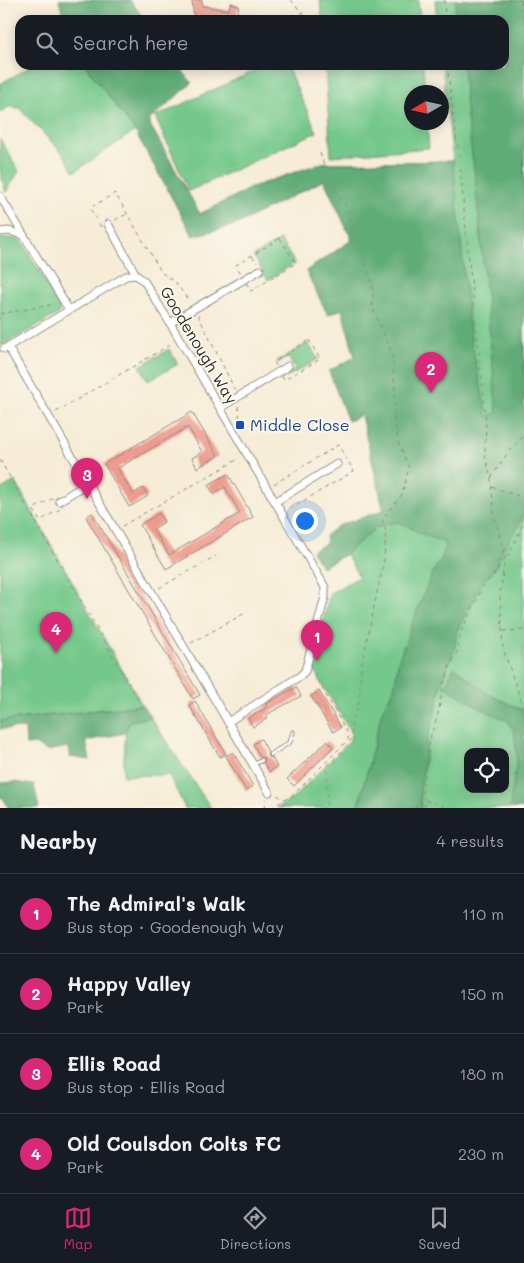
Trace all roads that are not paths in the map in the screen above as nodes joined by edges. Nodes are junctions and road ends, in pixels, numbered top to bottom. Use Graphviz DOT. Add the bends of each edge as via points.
graph roads {
  1 [pos="0,196"];
  2 [pos="108,224"];
  3 [pos="0,232"];
  4 [pos="23,235"];
  5 [pos="260,270"];
  6 [pos="136,275"];
  7 [pos="69,310"];
  8 [pos="170,323"];
  9 [pos="4,349"];
  10 [pos="288,366"];
  11 [pos="220,408"];
  12 [pos="337,464"];
  13 [pos="88,483"];
  14 [pos="58,498"];
  15 [pos="275,502"];
  16 [pos="228,722"];
  17 [pos="293,732"];
  18 [pos="270,755"];
  19 [pos="262,760"];
  20 [pos="253,765"];
  21 [pos="269,792"];
  1 -- 4 [label="street"];
  2 -- 6 [label="street, Goodenough Way"];
  3 -- 4 [label="street"];
  4 -- 7 [label="street"];
  5 -- 8 [label="street"];
  6 -- 7 [label="street" via="126,276"];
  6 -- 8 [label="street, Goodenough Way" via="144,281"];
  7 -- 9 [label="street"];
  8 -- 11 [label="street, Goodenough Way"];
  9 -- 13 [label="street"];
  10 -- 11 [label="street"];
  11 -- 15 [label="street, Goodenough Way"];
  12 -- 15 [label="street"];
  13 -- 14 [label="street"];
  13 -- 16 [label="street"];
  15 -- 16 [label="street, Goodenough Way" via="325,587 325,598 305,671"];
  16 -- 20 [label="street"];
  17 -- 18 [label="lane" via="290,742"];
  19 -- 20 [label="lane"];
  20 -- 21 [label="street"];
}
